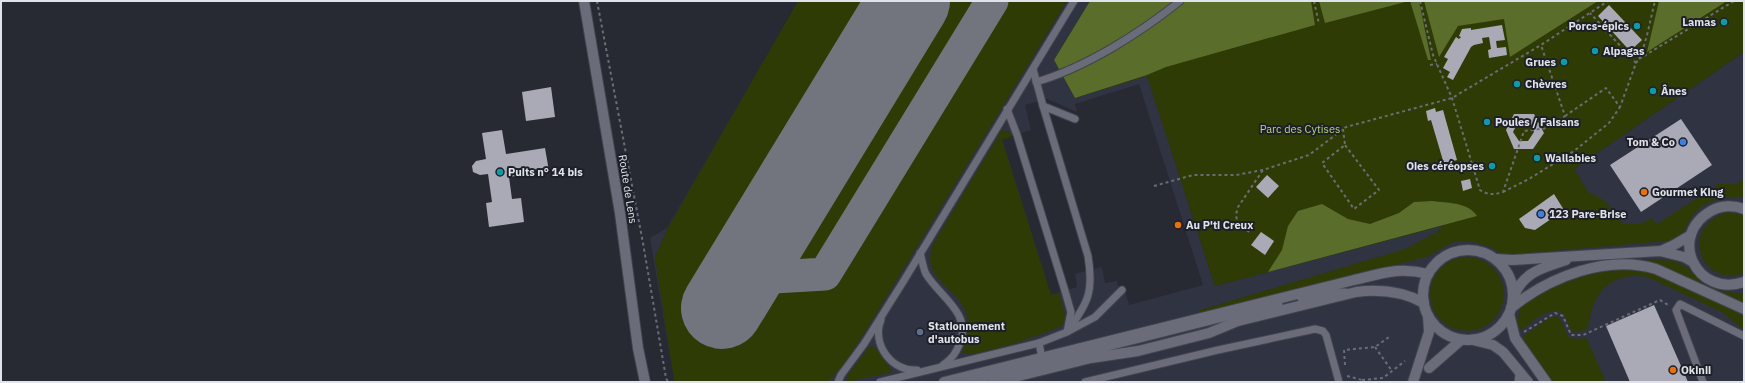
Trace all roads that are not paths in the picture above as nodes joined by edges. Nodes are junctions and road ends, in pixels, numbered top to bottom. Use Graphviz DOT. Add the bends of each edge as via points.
graph roads {
  1 [pos="584,1"];
  2 [pos="1074,1"];
  3 [pos="1180,1"];
  4 [pos="1033,69"];
  5 [pos="1036,82"];
  6 [pos="1043,106"];
  7 [pos="1007,109"];
  8 [pos="1075,119"];
  9 [pos="1742,207"];
  10 [pos="1691,234"];
  11 [pos="1660,251"];
  12 [pos="920,253"];
  13 [pos="1577,256"];
  14 [pos="1496,259"];
  15 [pos="1693,262"];
  16 [pos="1428,274"];
  17 [pos="1741,285"];
  18 [pos="1122,290"];
  19 [pos="1356,292"];
  20 [pos="1424,304"];
  21 [pos="1511,307"];
  22 [pos="886,308"];
  23 [pos="1744,309"];
  24 [pos="1428,316"];
  25 [pos="1067,332"];
  26 [pos="1744,336"];
  27 [pos="1461,340"];
  28 [pos="1473,340"];
  29 [pos="1039,343"];
  30 [pos="1042,358"];
  31 [pos="1514,364"];
  32 [pos="1429,368"];
  33 [pos="930,369"];
  34 [pos="645,382"];
  35 [pos="838,382"];
  36 [pos="880,382"];
  37 [pos="944,382"];
  38 [pos="969,382"];
  39 [pos="994,382"];
  40 [pos="1085,382"];
  41 [pos="1339,382"];
  42 [pos="1414,382"];
  43 [pos="1518,382"];
  44 [pos="1528,382"];
  45 [pos="1546,382"];
  46 [pos="1703,382"];
  1 -- 34 [label="street, Route de Lens" via="620,213"];
  2 -- 4 [label="lane"];
  3 -- 5 [label="lane" via="1159,18 1088,61 1055,77"];
  4 -- 5 [label="lane"];
  4 -- 7 [label="lane"];
  5 -- 6 [label="lane"];
  6 -- 8 [label="lane"];
  6 -- 25 [label="lane" via="1088,256 1091,278 1088,298"];
  7 -- 12 [label="lane"];
  7 -- 25 [label="lane" via="1065,291 1070,312"];
  9 -- 10 [label="street" via="1726,206 1709,212 1696,224"];
  10 -- 11 [label="street" via="1674,246"];
  10 -- 15 [label="street" via="1689,244"];
  11 -- 13 [label="street"];
  11 -- 15 [label="street"];
  12 -- 22 [label="lane"];
  12 -- 33 [label="lane" via="926,273 961,320 961,339 955,355 944,364"];
  13 -- 14 [label="street"];
  13 -- 21 [label="street" via="1535,272 1524,279 1517,287"];
  14 -- 16 [label="street" via="1484,252 1457,251 1444,256 1434,264"];
  14 -- 21 [label="street" via="1506,269 1512,284"];
  15 -- 17 [label="street" via="1700,273 1710,281 1722,285"];
  16 -- 20 [label="street" via="1424,284"];
  16 -- 30 [label="street" via="1396,270"];
  18 -- 25 [label="lane" via="1095,317"];
  19 -- 20 [label="street" via="1376,290 1397,293"];
  19 -- 38 [label="lane" via="1333,292 1308,297"];
  19 -- 39 [label="street" via="1238,320 1208,333 1138,351 1091,358"];
  20 -- 24 [label="street"];
  21 -- 23 [label="street" via="1527,295 1565,275 1584,269 1643,265"];
  21 -- 28 [label="street" via="1497,330"];
  21 -- 45 [label="street" via="1515,338"];
  22 -- 33 [label="lane" via="879,325 878,339 886,356 900,368"];
  22 -- 35 [label="lane"];
  24 -- 27 [label="street" via="1442,332"];
  24 -- 42 [label="street" via="1429,332"];
  25 -- 29 [label="lane"];
  26 -- 46 [label="lane" via="1680,304 1676,310"];
  27 -- 28 [label="street"];
  27 -- 32 [label="street"];
  28 -- 31 [label="street" via="1503,352"];
  29 -- 30 [label="lane"];
  29 -- 33 [label="lane"];
  30 -- 37 [label="street"];
  31 -- 43 [label="lane" via="1519,374"];
  31 -- 44 [label="street"];
  33 -- 36 [label="lane"];
  40 -- 41 [label="lane" via="1315,329 1323,331 1326,335"];
}
